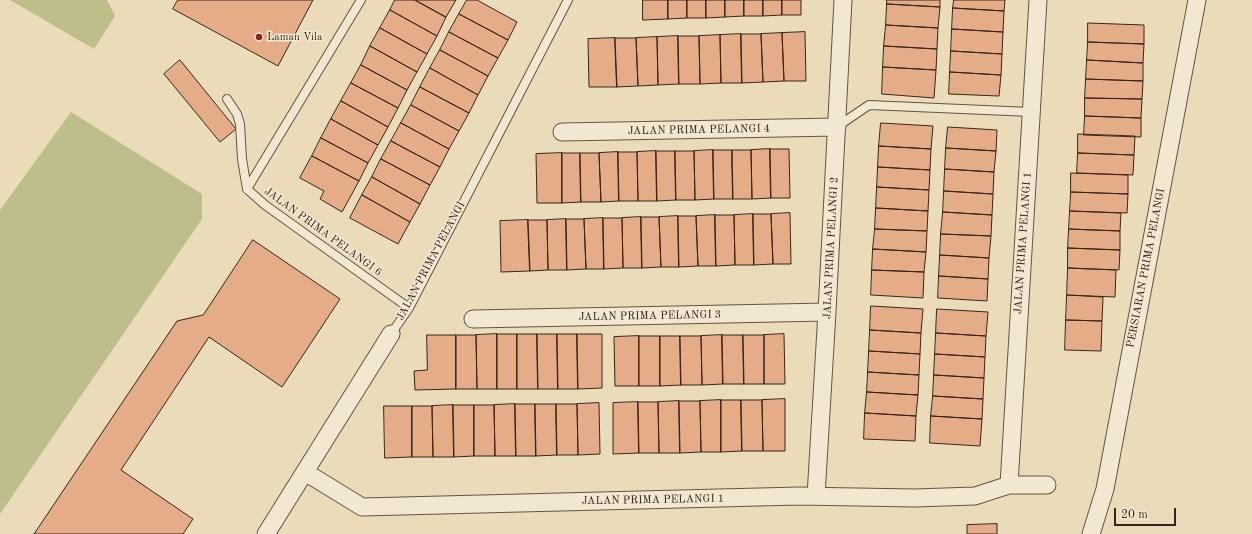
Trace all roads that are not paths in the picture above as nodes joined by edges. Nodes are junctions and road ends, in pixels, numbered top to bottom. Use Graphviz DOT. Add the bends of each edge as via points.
graph roads {
  1 [pos="360,0"];
  2 [pos="568,0"];
  3 [pos="843,0"];
  4 [pos="1038,0"];
  5 [pos="1197,0"];
  6 [pos="227,99"];
  7 [pos="1032,112"];
  8 [pos="837,127"];
  9 [pos="562,132"];
  10 [pos="247,189"];
  11 [pos="409,308"];
  12 [pos="827,312"];
  13 [pos="473,319"];
  14 [pos="391,334"];
  15 [pos="305,472"];
  16 [pos="1008,485"];
  17 [pos="1047,485"];
  18 [pos="816,496"];
  19 [pos="266,534"];
  20 [pos="1091,534"];
  1 -- 10 [label="lane, JALAN PRIMA PELANGI 6"];
  2 -- 11 [label="lane, JALAN PRIMA PELANGI"];
  3 -- 8 [label="street, JALAN PRIMA PELANGI 2"];
  4 -- 7 [label="street, JALAN PRIMA PELANGI 1"];
  5 -- 20 [label="street, PERSIARAN PRIMA PELANGI" via="1105,489"];
  6 -- 10 [label="lane" via="240,124"];
  7 -- 8 [label="lane" via="869,105"];
  7 -- 16 [label="street, JALAN PRIMA PELANGI 1"];
  8 -- 9 [label="street, JALAN PRIMA PELANGI 4"];
  8 -- 12 [label="street, JALAN PRIMA PELANGI 2"];
  10 -- 11 [label="lane, JALAN PRIMA PELANGI 6" via="265,205"];
  11 -- 14 [label="lane, JALAN PRIMA PELANGI"];
  12 -- 13 [label="street, JALAN PRIMA PELANGI 3"];
  12 -- 18 [label="street, JALAN PRIMA PELANGI 2"];
  14 -- 15 [label="street, JALAN PRIMA PELANGI"];
  15 -- 18 [label="street, JALAN PRIMA PELANGI 1" via="362,507"];
  15 -- 19 [label="street, JALAN PRIMA PELANGI"];
  16 -- 17 [label="street, JALAN PRIMA PELANGI 1"];
  16 -- 18 [label="street, JALAN PRIMA PELANGI 1" via="975,496"];
}
